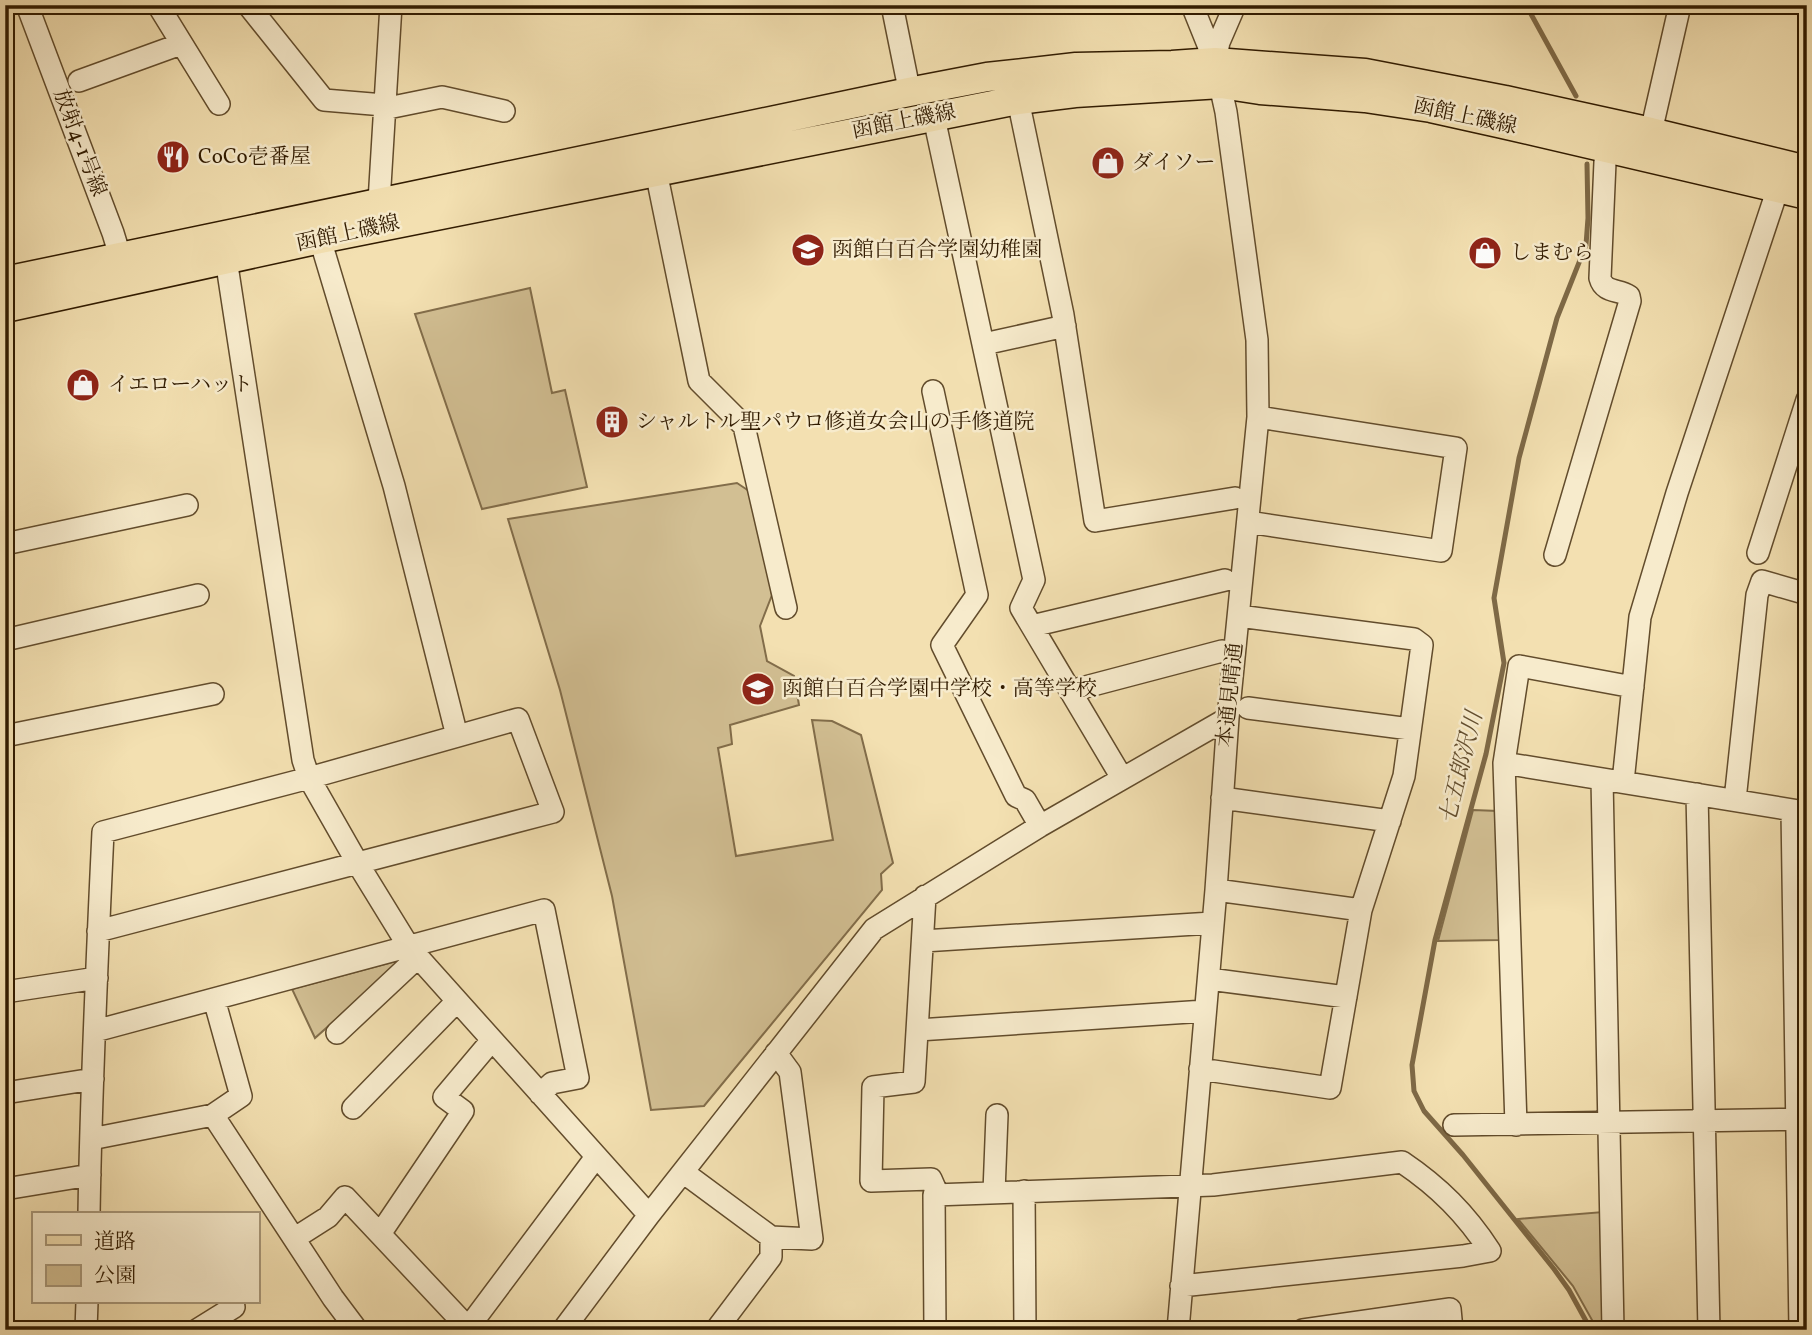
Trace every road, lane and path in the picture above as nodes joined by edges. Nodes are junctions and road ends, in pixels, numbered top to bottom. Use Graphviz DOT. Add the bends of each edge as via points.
graph roads {
  1 [pos="27,5"];
  2 [pos="158,5"];
  3 [pos="248,5"];
  4 [pos="391,5"];
  5 [pos="892,5"];
  6 [pos="1192,5"];
  7 [pos="1235,5"];
  8 [pos="1680,5"];
  9 [pos="181,44"];
  10 [pos="1218,73"];
  11 [pos="907,79"];
  12 [pos="79,81"];
  13 [pos="219,104"];
  14 [pos="384,107"];
  15 [pos="504,111"];
  16 [pos="1021,114"];
  17 [pos="936,127"];
  18 [pos="1650,132"];
  19 [pos="1608,149"];
  20 [pos="1807,170"];
  21 [pos="659,186"];
  22 [pos="1778,188"];
  23 [pos="1807,195"];
  24 [pos="379,202"];
  25 [pos="320,239"];
  26 [pos="226,259"];
  27 [pos="124,270"];
  28 [pos="5,282"];
  29 [pos="5,308"];
  30 [pos="1065,326"];
  31 [pos="984,344"];
  32 [pos="933,391"];
  33 [pos="1807,400"];
  34 [pos="1258,417"];
  35 [pos="1235,498"];
  36 [pos="187,505"];
  37 [pos="1248,522"];
  38 [pos="5,544"];
  39 [pos="1758,552"];
  40 [pos="1555,555"];
  41 [pos="1225,580"];
  42 [pos="1807,594"];
  43 [pos="198,595"];
  44 [pos="786,608"];
  45 [pos="1240,616"];
  46 [pos="1032,626"];
  47 [pos="5,640"];
  48 [pos="1222,651"];
  49 [pos="1633,687"];
  50 [pos="1070,691"];
  51 [pos="213,694"];
  52 [pos="1248,708"];
  53 [pos="1228,718"];
  54 [pos="1410,729"];
  55 [pos="5,736"];
  56 [pos="457,736"];
  57 [pos="1504,763"];
  58 [pos="309,778"];
  59 [pos="1122,778"];
  60 [pos="1613,780"];
  61 [pos="1697,794"];
  62 [pos="1222,798"];
  63 [pos="1735,800"];
  64 [pos="1800,811"];
  65 [pos="1390,821"];
  66 [pos="1040,826"];
  67 [pos="358,864"];
  68 [pos="1216,891"];
  69 [pos="925,896"];
  70 [pos="1361,911"];
  71 [pos="1212,923"];
  72 [pos="98,931"];
  73 [pos="923,941"];
  74 [pos="413,952"];
  75 [pos="97,978"];
  76 [pos="1209,979"];
  77 [pos="5,992"];
  78 [pos="1346,997"];
  79 [pos="214,999"];
  80 [pos="457,1001"];
  81 [pos="1205,1011"];
  82 [pos="918,1030"];
  83 [pos="95,1031"];
  84 [pos="337,1033"];
  85 [pos="492,1040"];
  86 [pos="776,1053"];
  87 [pos="1200,1069"];
  88 [pos="93,1079"];
  89 [pos="5,1093"];
  90 [pos="540,1094"];
  91 [pos="353,1108"];
  92 [pos="213,1115"];
  93 [pos="996,1115"];
  94 [pos="1802,1119"];
  95 [pos="1704,1120"];
  96 [pos="1610,1123"];
  97 [pos="1454,1125"];
  98 [pos="1516,1125"];
  99 [pos="91,1139"];
  100 [pos="596,1157"];
  101 [pos="683,1172"];
  102 [pos="90,1175"];
  103 [pos="1190,1187"];
  104 [pos="5,1189"];
  105 [pos="1024,1191"];
  106 [pos="994,1192"];
  107 [pos="938,1195"];
  108 [pos="89,1212"];
  109 [pos="649,1215"];
  110 [pos="380,1234"];
  111 [pos="771,1237"];
  112 [pos="295,1238"];
  113 [pos="1181,1286"];
  114 [pos="87,1304"];
  115 [pos="232,1304"];
  116 [pos="469,1329"];
  117 [pos="86,1330"];
  118 [pos="197,1330"];
  119 [pos="356,1330"];
  120 [pos="563,1330"];
  121 [pos="716,1330"];
  122 [pos="934,1330"];
  123 [pos="1025,1330"];
  124 [pos="1178,1330"];
  125 [pos="1303,1330"];
  126 [pos="1452,1330"];
  127 [pos="1613,1330"];
  128 [pos="1709,1330"];
  129 [pos="1800,1330"];
  1 -- 27 [label="street, 放射4-1号線"];
  2 -- 9 [label="street"];
  3 -- 14 [label="street" via="324,100"];
  4 -- 14 [label="street"];
  5 -- 11 [label="street"];
  6 -- 10 [label="street"];
  7 -- 10 [label="street" via="1219,42"];
  8 -- 18 [label="street"];
  9 -- 12 [label="street"];
  9 -- 13 [label="street"];
  10 -- 18 [label="main road, 函館上磯線" via="1365,74"];
  10 -- 19 [label="main road, 函館上磯線" via="1260,90 1431,108"];
  10 -- 24 [label="main road, 函館上磯線" via="1172,65 1076,67 987,77"];
  10 -- 25 [label="main road, 函館上磯線" via="1018,100"];
  10 -- 34 [label="street, 本通見晴通" via="1257,340"];
  14 -- 15 [label="street" via="442,97"];
  14 -- 24 [label="street"];
  16 -- 30 [label="street"];
  17 -- 31 [label="street"];
  18 -- 20 [label="main road, 函館上磯線"];
  19 -- 22 [label="main road, 函館上磯線"];
  19 -- 40 [label="street" via="1600,278 1607,289 1625,293 1630,301"];
  21 -- 44 [label="street" via="699,382 744,426"];
  22 -- 23 [label="main road, 函館上磯線"];
  22 -- 49 [label="street" via="1655,562 1640,617"];
  24 -- 27 [label="main road, 函館上磯線"];
  25 -- 26 [label="main road, 函館上磯線"];
  25 -- 56 [label="street" via="394,486"];
  26 -- 27 [label="main road, 函館上磯線"];
  26 -- 58 [label="street"];
  27 -- 28 [label="main road, 函館上磯線"];
  27 -- 29 [label="main road, 函館上磯線"];
  30 -- 31 [label="street"];
  30 -- 35 [label="street" via="1095,522"];
  31 -- 46 [label="street" via="1034,580 1021,608"];
  32 -- 66 [label="street" via="977,596 942,645 1016,796 1025,800"];
  33 -- 39 [label="street"];
  34 -- 37 [label="street, 本通見晴通"];
  34 -- 37 [label="street" via="1456,448 1441,551"];
  36 -- 38 [label="street"];
  37 -- 45 [label="street, 本通見晴通"];
  41 -- 46 [label="street"];
  42 -- 63 [label="street" via="1762,580"];
  43 -- 47 [label="street"];
  45 -- 53 [label="street, 本通見晴通"];
  45 -- 54 [label="street" via="1414,639 1422,645"];
  46 -- 50 [label="street"];
  48 -- 50 [label="street"];
  49 -- 57 [label="street" via="1519,666"];
  49 -- 60 [label="street"];
  50 -- 59 [label="street"];
  51 -- 55 [label="street"];
  52 -- 54 [label="street"];
  53 -- 59 [label="street"];
  53 -- 62 [label="street, 本通見晴通"];
  54 -- 65 [label="street" via="1404,776"];
  56 -- 58 [label="street"];
  56 -- 67 [label="street" via="518,719 553,812"];
  57 -- 60 [label="street"];
  57 -- 98 [label="street"];
  58 -- 67 [label="street"];
  58 -- 72 [label="street" via="103,832"];
  59 -- 66 [label="street"];
  60 -- 61 [label="street"];
  60 -- 96 [label="street"];
  61 -- 63 [label="street"];
  61 -- 95 [label="street"];
  62 -- 65 [label="street"];
  62 -- 68 [label="street, 本通見晴通"];
  63 -- 64 [label="street"];
  64 -- 94 [label="street"];
  65 -- 70 [label="street"];
  66 -- 69 [label="street"];
  67 -- 72 [label="street"];
  67 -- 74 [label="street"];
  68 -- 70 [label="street"];
  68 -- 71 [label="street, 本通見晴通"];
  69 -- 73 [label="street"];
  69 -- 86 [label="street" via="874,929"];
  70 -- 78 [label="street"];
  71 -- 73 [label="street"];
  71 -- 76 [label="street, 本通見晴通"];
  72 -- 75 [label="street"];
  73 -- 82 [label="street"];
  74 -- 79 [label="street"];
  74 -- 80 [label="street"];
  74 -- 84 [label="street"];
  74 -- 90 [label="street" via="544,910 578,1078 552,1083"];
  75 -- 77 [label="street"];
  75 -- 83 [label="street"];
  76 -- 78 [label="street"];
  76 -- 81 [label="street, 本通見晴通"];
  78 -- 87 [label="street" via="1330,1088"];
  79 -- 83 [label="street"];
  79 -- 92 [label="street" via="241,1096"];
  80 -- 85 [label="street"];
  80 -- 91 [label="street"];
  81 -- 82 [label="street"];
  81 -- 87 [label="street, 本通見晴通"];
  82 -- 107 [label="street" via="914,1082 873,1087 871,1181 931,1179"];
  83 -- 88 [label="street"];
  85 -- 90 [label="street"];
  85 -- 110 [label="street" via="444,1097 463,1111"];
  86 -- 101 [label="street"];
  86 -- 111 [label="street" via="790,1072 812,1239"];
  87 -- 103 [label="street, 本通見晴通"];
  88 -- 89 [label="street"];
  88 -- 99 [label="street"];
  90 -- 100 [label="street"];
  92 -- 99 [label="street"];
  92 -- 112 [label="street"];
  93 -- 106 [label="street"];
  94 -- 95 [label="street"];
  94 -- 129 [label="street"];
  95 -- 96 [label="street"];
  95 -- 128 [label="street"];
  96 -- 98 [label="street"];
  96 -- 127 [label="street"];
  97 -- 98 [label="street"];
  99 -- 102 [label="street"];
  100 -- 109 [label="street"];
  100 -- 116 [label="street"];
  101 -- 109 [label="street"];
  101 -- 111 [label="street"];
  102 -- 104 [label="street"];
  102 -- 108 [label="street"];
  103 -- 105 [label="street"];
  103 -- 113 [label="street, 本通見晴通"];
  103 -- 113 [label="street" via="1402,1162 1471,1221 1490,1251"];
  105 -- 106 [label="street"];
  105 -- 123 [label="street"];
  106 -- 107 [label="street"];
  107 -- 122 [label="street" via="934,1195"];
  109 -- 120 [label="street"];
  110 -- 112 [label="street" via="345,1197 328,1217"];
  110 -- 116 [label="street"];
  111 -- 121 [label="street" via="771,1257"];
  112 -- 119 [label="street"];
  113 -- 124 [label="street, 本通見晴通"];
  114 -- 117 [label="street"];
  115 -- 118 [label="street"];
  125 -- 126 [label="street" via="1450,1309"];
}
